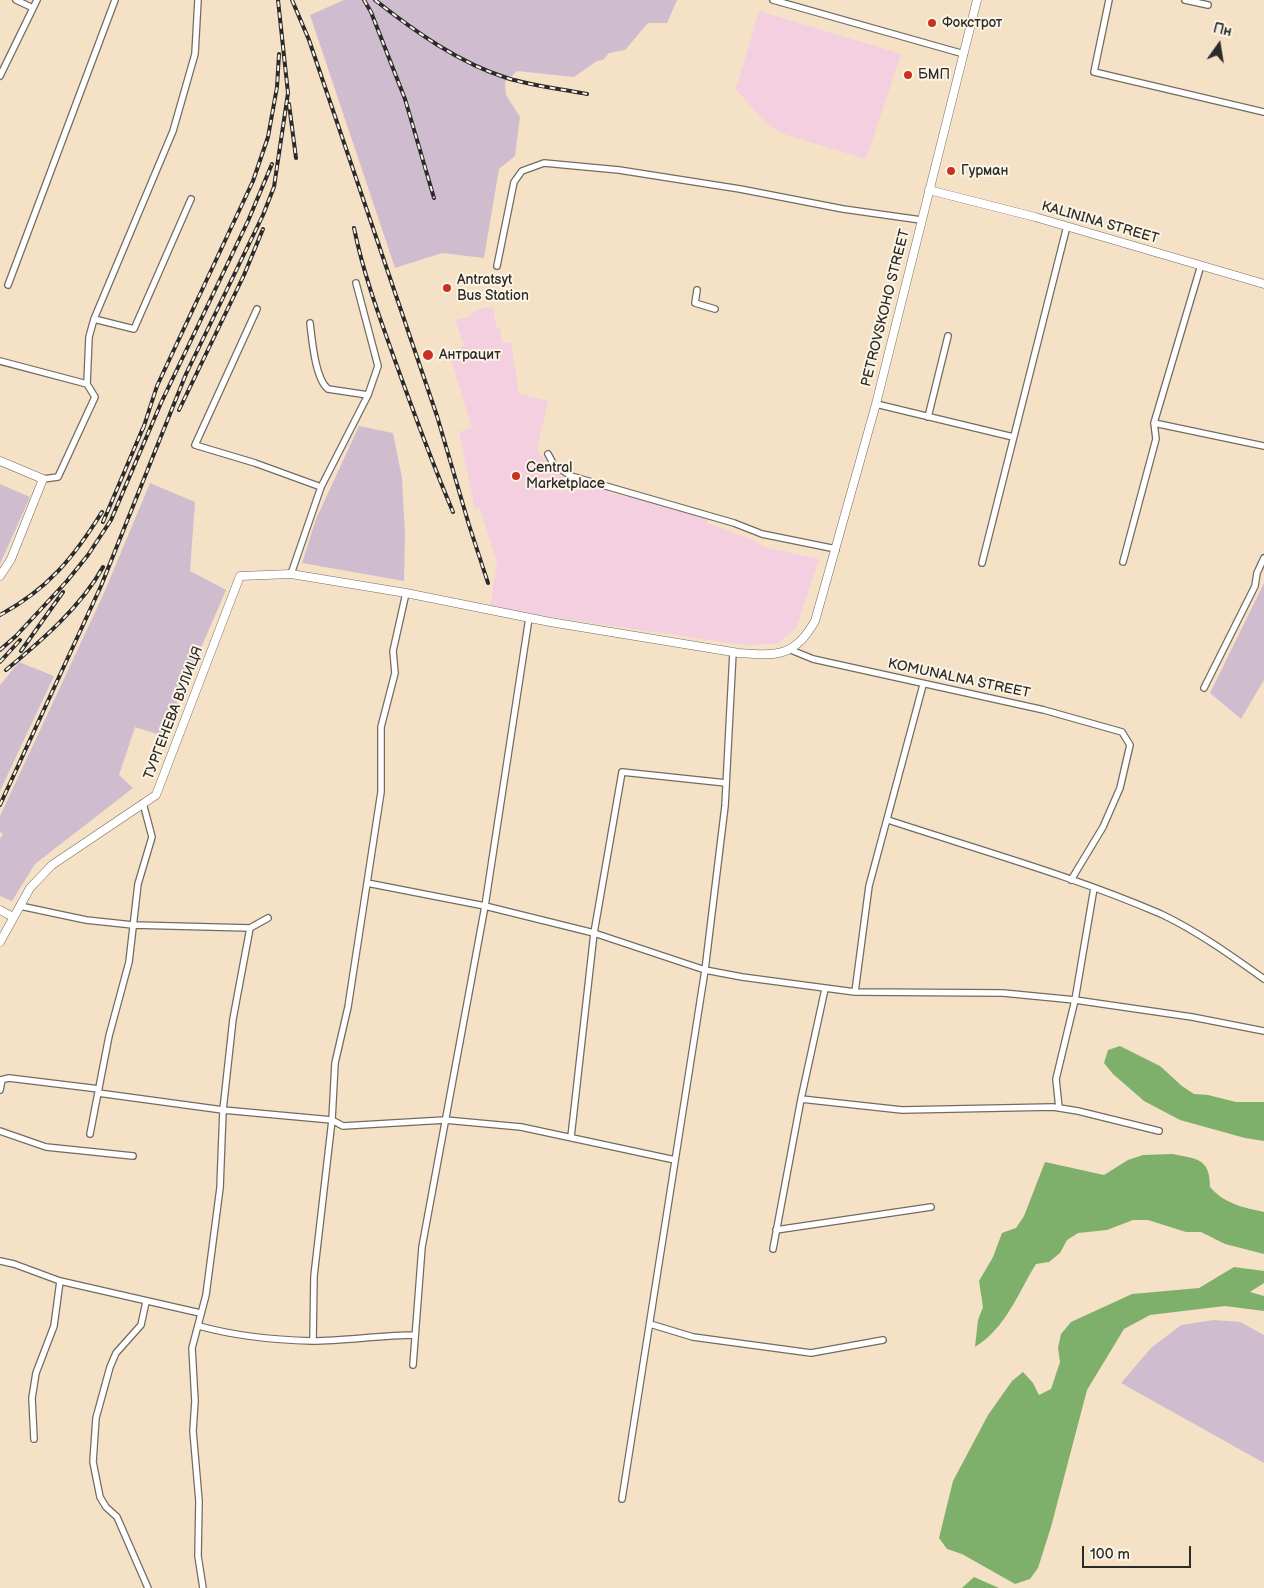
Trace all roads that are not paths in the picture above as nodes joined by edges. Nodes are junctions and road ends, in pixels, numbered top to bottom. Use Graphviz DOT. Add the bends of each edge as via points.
graph roads {
  1 [pos="16,0"];
  2 [pos="37,0"];
  3 [pos="115,0"];
  4 [pos="198,0"];
  5 [pos="773,0"];
  6 [pos="977,0"];
  7 [pos="1109,0"];
  8 [pos="1185,0"];
  9 [pos="1208,5"];
  10 [pos="33,8"];
  11 [pos="964,54"];
  12 [pos="0,76"];
  13 [pos="1264,112"];
  14 [pos="929,190"];
  15 [pos="191,199"];
  16 [pos="920,220"];
  17 [pos="1067,226"];
  18 [pos="1201,265"];
  19 [pos="497,266"];
  20 [pos="356,283"];
  21 [pos="1264,284"];
  22 [pos="8,285"];
  23 [pos="697,290"];
  24 [pos="257,309"];
  25 [pos="715,309"];
  26 [pos="94,319"];
  27 [pos="310,323"];
  28 [pos="948,336"];
  29 [pos="0,361"];
  30 [pos="87,384"];
  31 [pos="368,395"];
  32 [pos="876,404"];
  33 [pos="928,417"];
  34 [pos="1154,422"];
  35 [pos="1013,437"];
  36 [pos="1264,446"];
  37 [pos="548,454"];
  38 [pos="0,461"];
  39 [pos="43,479"];
  40 [pos="321,487"];
  41 [pos="836,549"];
  42 [pos="1264,558"];
  43 [pos="1123,562"];
  44 [pos="982,563"];
  45 [pos="291,574"];
  46 [pos="0,576"];
  47 [pos="406,593"];
  48 [pos="530,618"];
  49 [pos="791,650"];
  50 [pos="733,652"];
  51 [pos="923,685"];
  52 [pos="1204,688"];
  53 [pos="726,784"];
  54 [pos="143,803"];
  55 [pos="888,820"];
  56 [pos="1071,880"];
  57 [pos="367,882"];
  58 [pos="1094,888"];
  59 [pos="20,906"];
  60 [pos="485,906"];
  61 [pos="0,910"];
  62 [pos="13,917"];
  63 [pos="268,918"];
  64 [pos="133,925"];
  65 [pos="250,928"];
  66 [pos="594,933"];
  67 [pos="0,942"];
  68 [pos="705,970"];
  69 [pos="1264,979"];
  70 [pos="825,989"];
  71 [pos="855,992"];
  72 [pos="1074,1000"];
  73 [pos="1264,1031"];
  74 [pos="1,1080"];
  75 [pos="0,1090"];
  76 [pos="98,1091"];
  77 [pos="801,1099"];
  78 [pos="1059,1108"];
  79 [pos="223,1110"];
  80 [pos="332,1120"];
  81 [pos="445,1120"];
  82 [pos="0,1131"];
  83 [pos="1160,1131"];
  84 [pos="90,1134"];
  85 [pos="571,1137"];
  86 [pos="133,1156"];
  87 [pos="675,1160"];
  88 [pos="931,1207"];
  89 [pos="776,1230"];
  90 [pos="773,1249"];
  91 [pos="0,1261"];
  92 [pos="60,1281"];
  93 [pos="146,1302"];
  94 [pos="200,1313"];
  95 [pos="650,1324"];
  96 [pos="199,1326"];
  97 [pos="415,1335"];
  98 [pos="883,1340"];
  99 [pos="313,1341"];
  100 [pos="413,1365"];
  101 [pos="34,1439"];
  102 [pos="622,1499"];
  103 [pos="148,1588"];
  104 [pos="203,1588"];
  1 -- 10 [label="street"];
  2 -- 10 [label="street"];
  3 -- 22 [label="street"];
  4 -- 26 [label="street" via="195,54 173,131"];
  5 -- 11 [label="street"];
  6 -- 11 [label="street, PETROVSKOHO STREET"];
  7 -- 13 [label="street" via="1094,72"];
  8 -- 9 [label="street"];
  10 -- 12 [label="street"];
  11 -- 14 [label="street, PETROVSKOHO STREET"];
  14 -- 16 [label="street, PETROVSKOHO STREET"];
  14 -- 17 [label="street, KALININA STREET"];
  15 -- 26 [label="street" via="134,329"];
  16 -- 19 [label="street" via="619,170 544,163 522,171 514,182"];
  16 -- 32 [label="street, PETROVSKOHO STREET"];
  17 -- 18 [label="street, KALININA STREET"];
  17 -- 35 [label="street"];
  18 -- 21 [label="street, KALININA STREET"];
  18 -- 34 [label="street"];
  20 -- 31 [label="street" via="378,366"];
  23 -- 25 [label="street" via="695,303"];
  24 -- 40 [label="street" via="195,445"];
  26 -- 30 [label="street" via="89,337"];
  27 -- 31 [label="street" via="325,386"];
  28 -- 33 [label="street"];
  29 -- 30 [label="street"];
  30 -- 39 [label="street" via="95,397 58,477"];
  31 -- 40 [label="street"];
  32 -- 33 [label="street"];
  32 -- 41 [label="street, PETROVSKOHO STREET"];
  33 -- 35 [label="street"];
  34 -- 36 [label="street"];
  34 -- 43 [label="street" via="1156,439"];
  35 -- 44 [label="street"];
  37 -- 41 [label="street" via="554,466 571,476 762,534"];
  38 -- 39 [label="street"];
  39 -- 46 [label="street" via="11,559"];
  40 -- 45 [label="street"];
  41 -- 49 [label="street, PETROVSKOHO STREET" via="815,621 806,637"];
  42 -- 52 [label="street" via="1256,573 1256,586"];
  45 -- 47 [label="street"];
  45 -- 54 [label="street, ТУРГЕНЕВА ВУЛИЦЯ" via="240,576 156,795"];
  47 -- 48 [label="street"];
  47 -- 57 [label="street" via="393,651 395,672 381,727 381,792"];
  48 -- 50 [label="street"];
  48 -- 60 [label="street"];
  49 -- 50 [label="street" via="770,656"];
  49 -- 51 [label="street, KOMUNALNA STREET" via="813,659"];
  50 -- 53 [label="street"];
  51 -- 55 [label="street"];
  51 -- 56 [label="street, KOMUNALNA STREET" via="1044,710 1122,732 1130,745 1120,788 1103,827"];
  53 -- 66 [label="street" via="622,772"];
  53 -- 68 [label="street"];
  54 -- 59 [label="street, ТУРГЕНЕВА ВУЛИЦЯ" via="52,865 30,888"];
  54 -- 64 [label="street" via="152,837 138,884"];
  55 -- 56 [label="street"];
  55 -- 71 [label="street" via="869,886"];
  56 -- 58 [label="street"];
  57 -- 60 [label="street"];
  57 -- 80 [label="street" via="348,1007 334,1063"];
  58 -- 69 [label="street" via="1162,915"];
  58 -- 72 [label="street"];
  59 -- 62 [label="street, ТУРГЕНЕВА ВУЛИЦЯ"];
  59 -- 64 [label="street" via="86,920"];
  60 -- 66 [label="street"];
  60 -- 81 [label="street"];
  61 -- 62 [label="street"];
  62 -- 67 [label="street, ТУРГЕНЕВА ВУЛИЦЯ"];
  63 -- 65 [label="street"];
  64 -- 65 [label="street"];
  64 -- 76 [label="street" via="129,962"];
  65 -- 79 [label="street" via="233,1019"];
  66 -- 68 [label="street"];
  66 -- 85 [label="street"];
  68 -- 70 [label="street"];
  68 -- 87 [label="street"];
  70 -- 71 [label="street"];
  70 -- 77 [label="street"];
  71 -- 72 [label="street" via="1003,993"];
  72 -- 73 [label="street"];
  72 -- 78 [label="street" via="1056,1079"];
  74 -- 75 [label="street"];
  74 -- 76 [label="street" via="9,1078"];
  76 -- 79 [label="street"];
  76 -- 84 [label="street"];
  77 -- 78 [label="street" via="902,1110"];
  77 -- 89 [label="street"];
  78 -- 83 [label="street"];
  79 -- 80 [label="street"];
  79 -- 94 [label="street" via="220,1188 206,1295"];
  80 -- 81 [label="street" via="343,1126"];
  80 -- 99 [label="street" via="314,1276"];
  81 -- 85 [label="street" via="521,1127"];
  81 -- 97 [label="street" via="422,1247"];
  82 -- 86 [label="street" via="46,1147"];
  85 -- 87 [label="street"];
  87 -- 95 [label="street"];
  88 -- 89 [label="street"];
  89 -- 90 [label="street"];
  91 -- 92 [label="street"];
  92 -- 93 [label="street"];
  92 -- 101 [label="street" via="54,1326 36,1373 32,1398"];
  93 -- 94 [label="street"];
  93 -- 103 [label="street" via="141,1325 116,1353 110,1367 96,1418 93,1462 100,1497 117,1517"];
  94 -- 96 [label="street"];
  95 -- 98 [label="street" via="692,1337 811,1353"];
  95 -- 102 [label="street"];
  96 -- 99 [label="street" via="225,1333"];
  96 -- 104 [label="street" via="192,1348 193,1431 199,1501 198,1556"];
  97 -- 99 [label="street"];
  97 -- 100 [label="street"];
}
